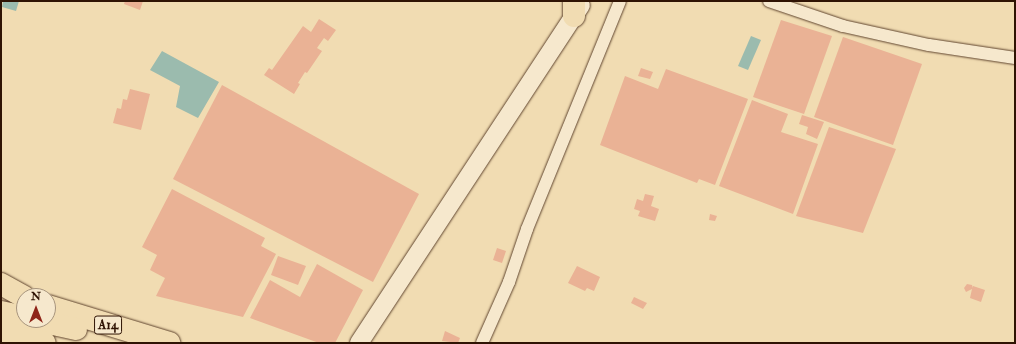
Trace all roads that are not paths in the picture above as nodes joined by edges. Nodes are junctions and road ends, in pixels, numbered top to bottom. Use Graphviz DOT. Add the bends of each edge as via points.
graph roads {
  1 [pos="620,1"];
  2 [pos="769,1"];
  3 [pos="578,6"];
  4 [pos="1015,58"];
  5 [pos="1,284"];
  6 [pos="16,292"];
  7 [pos="56,308"];
  8 [pos="1,312"];
  9 [pos="16,315"];
  10 [pos="56,325"];
  11 [pos="1,332"];
  12 [pos="45,343"];
  13 [pos="136,343"];
  14 [pos="168,343"];
  15 [pos="358,343"];
  16 [pos="482,343"];
  1 -- 16 [label="street" via="527,229 509,282"];
  2 -- 4 [label="street" via="850,27 929,45"];
  3 -- 15 [label="main road"];
  5 -- 6 [label="highway"];
  7 -- 14 [label="highway, A14"];
  8 -- 9 [label="highway"];
  10 -- 13 [label="highway, A14"];
  11 -- 12 [label="highway"];
}
